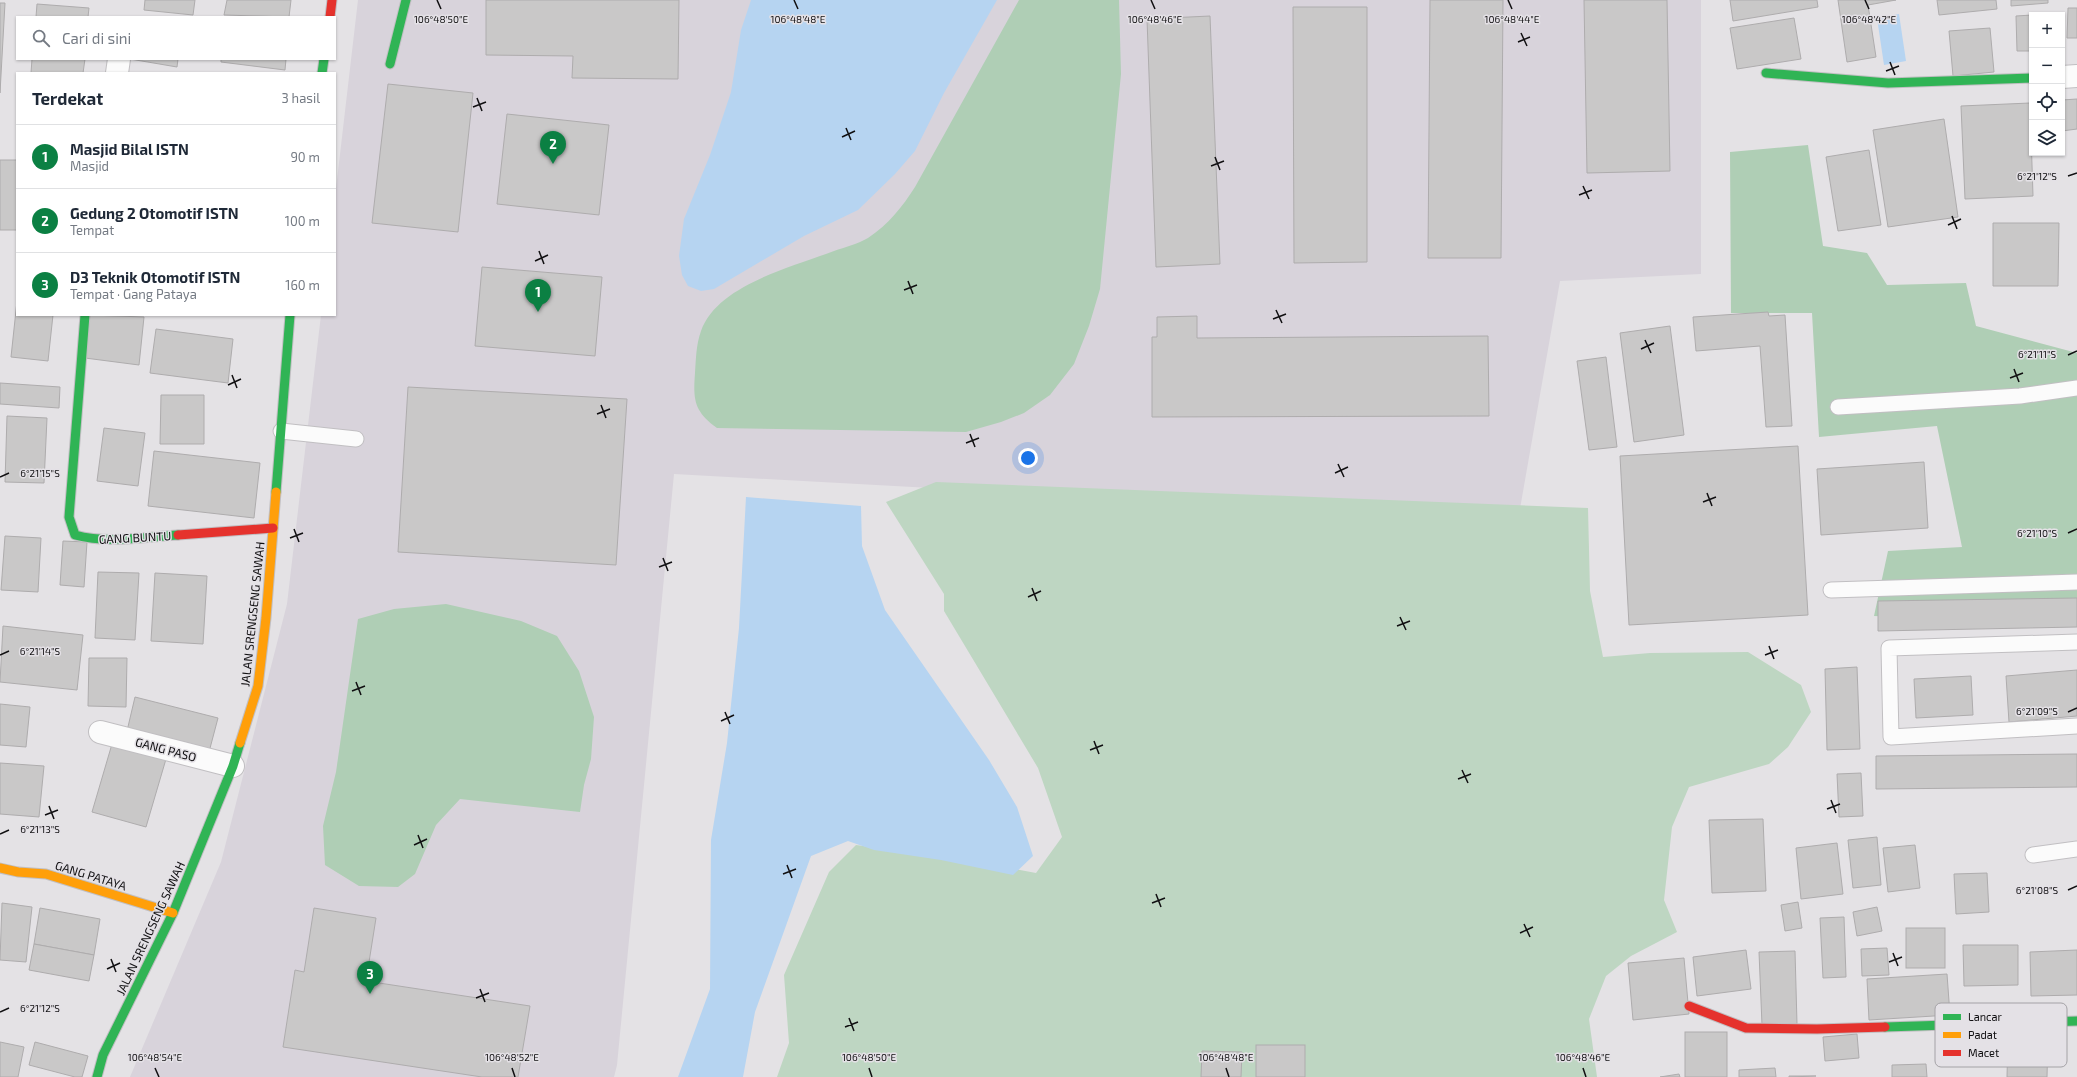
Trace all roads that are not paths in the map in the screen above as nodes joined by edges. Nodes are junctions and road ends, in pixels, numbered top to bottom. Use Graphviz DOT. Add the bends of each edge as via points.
graph roads {
  1 [pos="332,0"];
  2 [pos="406,0"];
  3 [pos="330,16"];
  4 [pos="119,60"];
  5 [pos="324,60"];
  6 [pos="390,64"];
  7 [pos="117,72"];
  8 [pos="322,72"];
  9 [pos="1766,73"];
  10 [pos="2077,76"];
  11 [pos="2065,77"];
  12 [pos="2029,78"];
  13 [pos="85,316"];
  14 [pos="290,316"];
  15 [pos="2077,388"];
  16 [pos="1838,407"];
  17 [pos="281,431"];
  18 [pos="356,439"];
  19 [pos="273,528"];
  20 [pos="2077,582"];
  21 [pos="1831,590"];
  22 [pos="2077,642"];
  23 [pos="2077,726"];
  24 [pos="100,732"];
  25 [pos="233,766"];
  26 [pos="2077,849"];
  27 [pos="2033,855"];
  28 [pos="0,868"];
  29 [pos="173,913"];
  30 [pos="1689,1006"];
  31 [pos="2067,1021"];
  32 [pos="2077,1021"];
  33 [pos="1935,1025"];
  34 [pos="97,1077"];
  1 -- 3 [label="street"];
  2 -- 6 [label="street"];
  4 -- 7 [label="street"];
  5 -- 8 [label="street"];
  9 -- 12 [label="street" via="1888,83"];
  10 -- 11 [label="street"];
  13 -- 19 [label="street, GANG BUNTU" via="80,350 69,517 74,535 104,540"];
  14 -- 17 [label="street, JALAN SRENGSENG SAWAH"];
  15 -- 16 [label="lane" via="2020,396"];
  17 -- 18 [label="lane"];
  17 -- 19 [label="street, JALAN SRENGSENG SAWAH"];
  19 -- 25 [label="street, JALAN SRENGSENG SAWAH" via="258,686"];
  20 -- 21 [label="lane"];
  22 -- 23 [label="lane" via="1889,648 1891,737"];
  24 -- 25 [label="street, GANG PASO"];
  25 -- 29 [label="street, JALAN SRENGSENG SAWAH"];
  26 -- 27 [label="lane"];
  28 -- 29 [label="street, GANG PATAYA" via="46,874"];
  29 -- 34 [label="street, JALAN SRENGSENG SAWAH" via="103,1055"];
  30 -- 33 [label="street" via="1746,1028"];
  31 -- 32 [label="street"];
}
